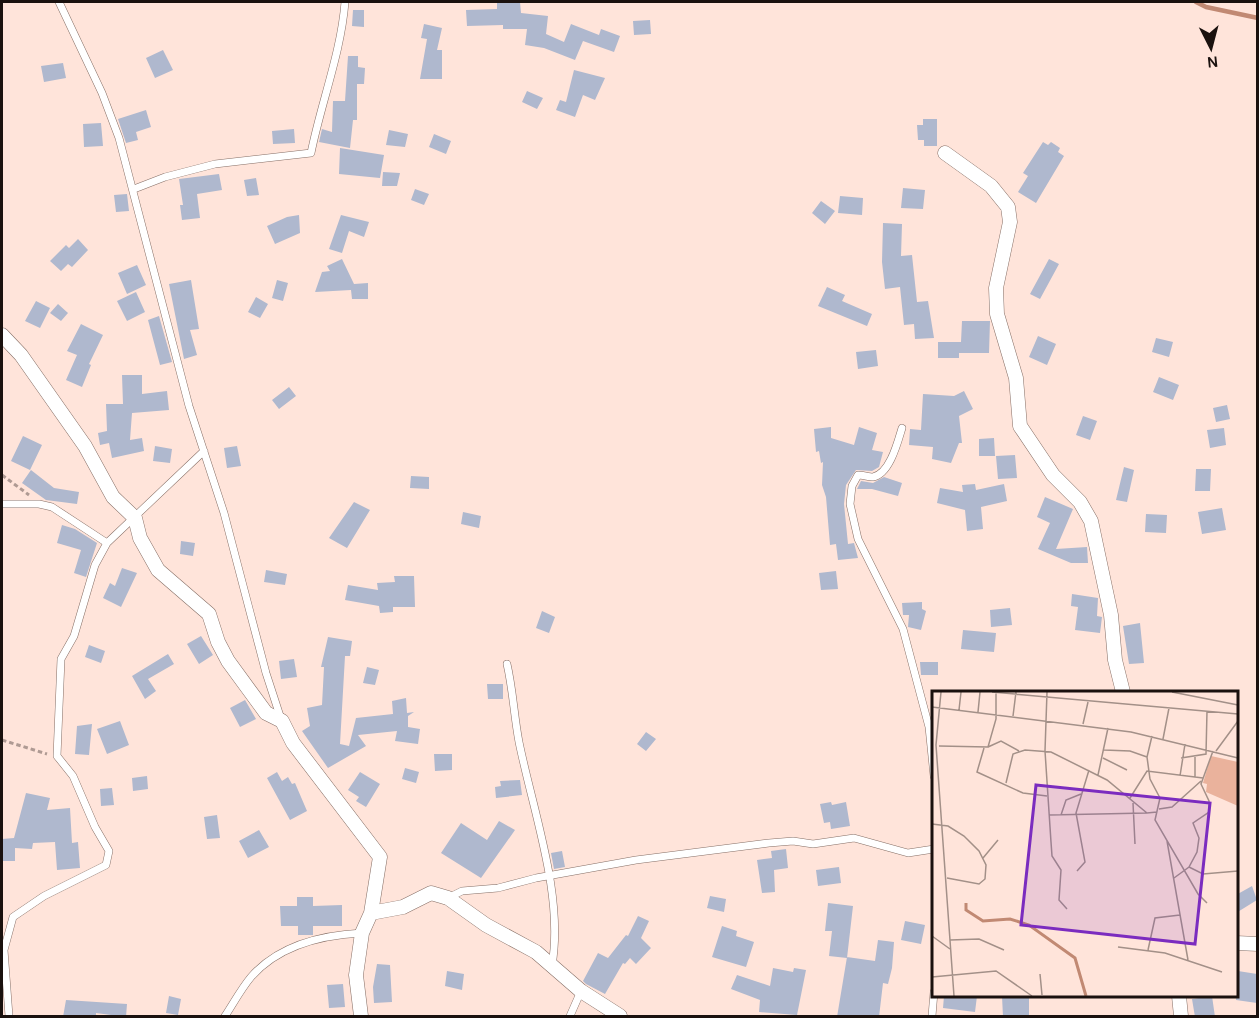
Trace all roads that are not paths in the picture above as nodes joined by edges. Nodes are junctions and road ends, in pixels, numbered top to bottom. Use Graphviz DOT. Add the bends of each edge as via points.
graph roads {
  1 [pos="59,2"];
  2 [pos="345,2"];
  3 [pos="945,153"];
  4 [pos="134,189"];
  5 [pos="2,335"];
  6 [pos="902,428"];
  7 [pos="204,451"];
  8 [pos="2,504"];
  9 [pos="135,518"];
  10 [pos="107,543"];
  11 [pos="507,664"];
  12 [pos="1123,691"];
  13 [pos="282,721"];
  14 [pos="932,764"];
  15 [pos="932,849"];
  16 [pos="550,876"];
  17 [pos="448,898"];
  18 [pos="371,913"];
  19 [pos="362,933"];
  20 [pos="1238,943"];
  21 [pos="1257,944"];
  22 [pos="552,965"];
  23 [pos="581,991"];
  24 [pos="933,997"];
  25 [pos="1179,997"];
  26 [pos="9,1017"];
  27 [pos="225,1017"];
  28 [pos="361,1017"];
  29 [pos="570,1017"];
  30 [pos="620,1017"];
  31 [pos="932,1017"];
  32 [pos="1181,1017"];
  1 -- 4 [label="lane" via="102,93"];
  2 -- 4 [label="lane" via="311,153 214,164"];
  3 -- 12 [label="street" via="991,186 1008,207 1010,222 996,288 997,314 1016,378 1020,426 1053,475 1080,501 1090,521"];
  4 -- 7 [label="lane"];
  5 -- 9 [label="street" via="21,355 85,446 113,497"];
  6 -- 14 [label="lane" via="881,472 873,477 858,475 850,504 858,539 903,629 929,727"];
  7 -- 9 [label="lane"];
  7 -- 13 [label="lane"];
  8 -- 10 [label="lane" via="52,507"];
  9 -- 10 [label="lane"];
  9 -- 13 [label="street" via="140,538 158,570 203,606 228,661 266,713"];
  10 -- 26 [label="lane" via="95,565 74,636 61,659 57,756 73,776 109,859 106,865 44,896 13,917 4,950"];
  11 -- 16 [label="lane" via="519,741"];
  13 -- 18 [label="street" via="293,743 380,857"];
  15 -- 16 [label="lane" via="908,853 854,838 813,844 792,841 636,860"];
  16 -- 17 [label="lane" via="498,888 462,891"];
  16 -- 22 [label="lane" via="555,951"];
  17 -- 18 [label="street" via="431,893 403,907"];
  17 -- 22 [label="street"];
  18 -- 19 [label="street"];
  19 -- 27 [label="lane" via="297,944 269,961 251,978"];
  19 -- 28 [label="street" via="356,975"];
  20 -- 21 [label="street"];
  22 -- 23 [label="street"];
  23 -- 29 [label="lane"];
  23 -- 30 [label="street"];
  24 -- 31 [label="lane"];
  25 -- 32 [label="street"];
}
